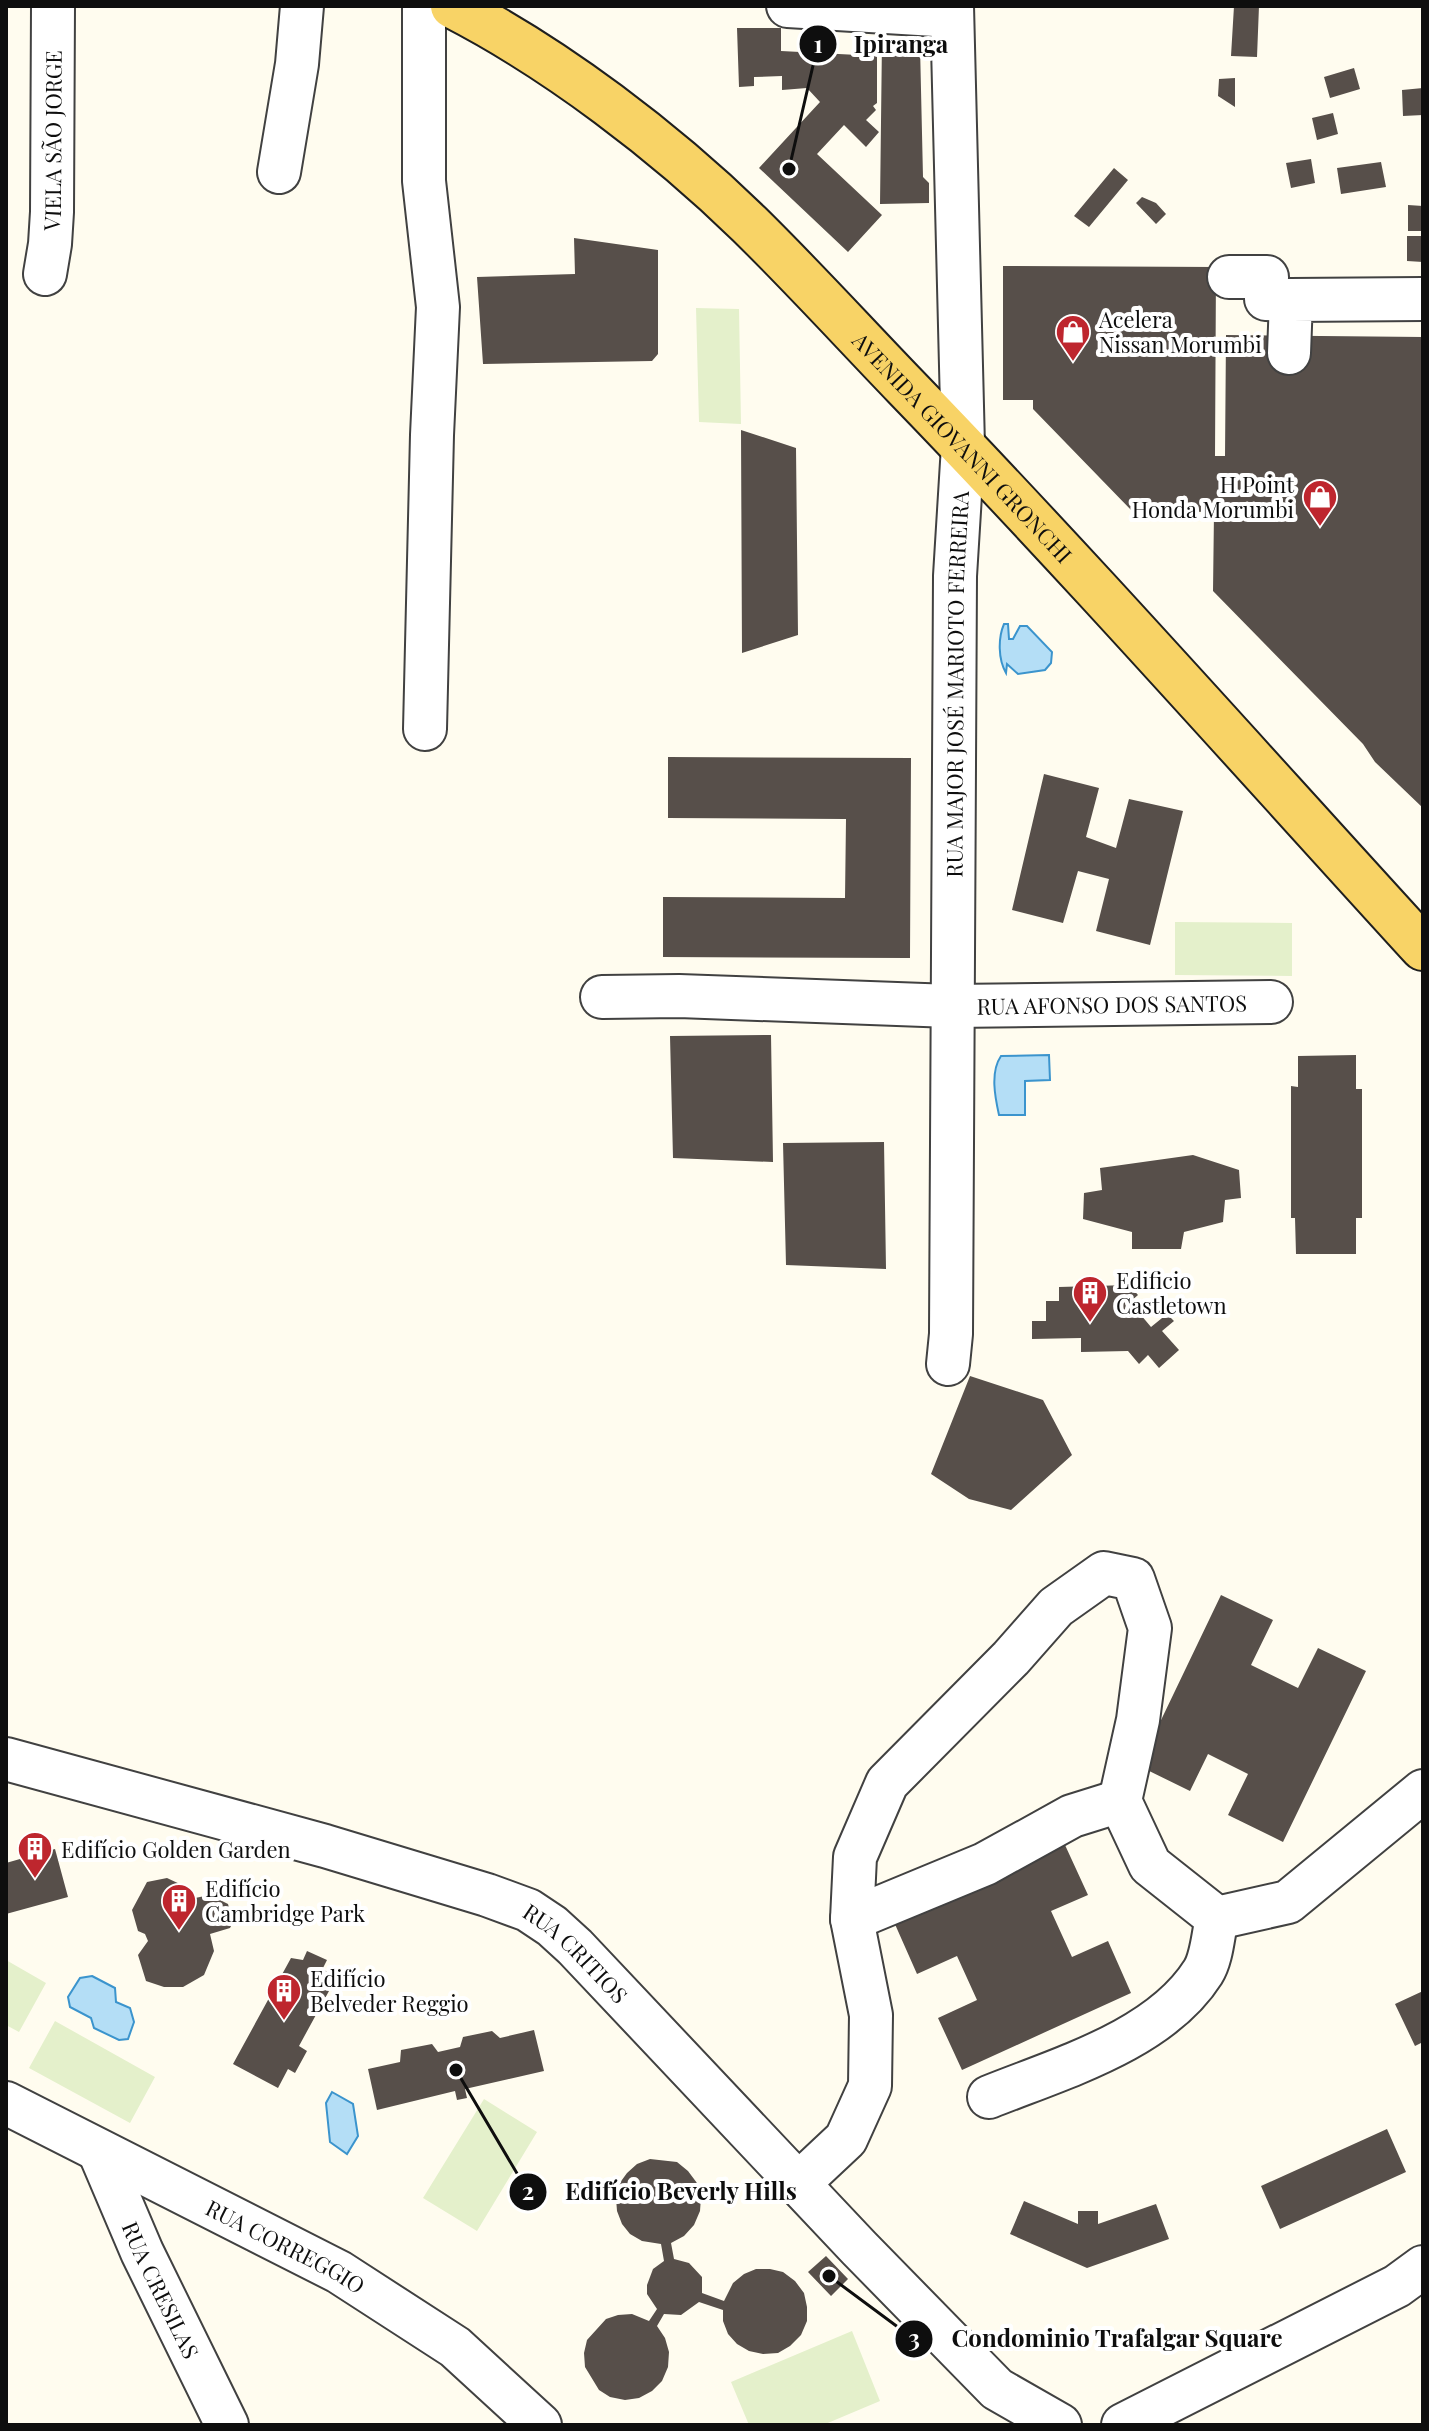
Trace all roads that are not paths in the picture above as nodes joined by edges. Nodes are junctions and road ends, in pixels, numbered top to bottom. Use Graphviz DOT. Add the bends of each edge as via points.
graph roads {
  1 [pos="53,6"];
  2 [pos="302,6"];
  3 [pos="424,6"];
  4 [pos="453,6"];
  5 [pos="788,6"];
  6 [pos="952,11"];
  7 [pos="279,172"];
  8 [pos="45,274"];
  9 [pos="1229,277"];
  10 [pos="1423,299"];
  11 [pos="1291,300"];
  12 [pos="1289,353"];
  13 [pos="963,446"];
  14 [pos="425,729"];
  15 [pos="1423,948"];
  16 [pos="602,997"];
  17 [pos="1271,1002"];
  18 [pos="951,1006"];
  19 [pos="948,1364"];
  20 [pos="6,1759"];
  21 [pos="1423,1791"];
  22 [pos="1120,1801"];
  23 [pos="1217,1918"];
  24 [pos="852,1919"];
  25 [pos="989,2097"];
  26 [pos="6,2103"];
  27 [pos="99,2151"];
  28 [pos="798,2184"];
  29 [pos="1423,2267"];
  30 [pos="1001,2407"];
  31 [pos="227,2425"];
  32 [pos="540,2425"];
  33 [pos="1060,2425"];
  34 [pos="1123,2425"];
  1 -- 8 [label="street, VIELA SÃO JORGE" via="52,212"];
  2 -- 7 [label="street"];
  3 -- 14 [label="street" via="424,181 438,307"];
  4 -- 13 [label="main road, AVENIDA GIOVANNI GRONCHI" via="569,78 652,139 747,222"];
  5 -- 6 [label="street"];
  6 -- 13 [label="street, RUA MAJOR JOSÉ MARIOTO FERREIRA"];
  9 -- 11 [label="street" via="1267,277 1266,299"];
  10 -- 11 [label="street"];
  11 -- 12 [label="street"];
  13 -- 15 [label="main road, AVENIDA GIOVANNI GRONCHI"];
  13 -- 18 [label="street, RUA MAJOR JOSÉ MARIOTO FERREIRA" via="955,576"];
  16 -- 18 [label="street, RUA AFONSO DOS SANTOS"];
  17 -- 18 [label="street, RUA AFONSO DOS SANTOS"];
  18 -- 19 [label="street, RUA MAJOR JOSÉ MARIOTO FERREIRA"];
  20 -- 28 [label="street, RUA CRITIOS" via="325,1846 528,1910 575,1947"];
  21 -- 23 [label="street" via="1288,1902"];
  22 -- 23 [label="street" via="1150,1865"];
  22 -- 24 [label="street" via="1072,1816 985,1864"];
  22 -- 24 [label="street" via="1150,1628 1133,1579 1104,1573 1056,1607 887,1783 855,1857"];
  23 -- 25 [label="street" via="1205,1969 1183,1996 1128,2040"];
  24 -- 28 [label="street" via="871,2015 870,2086 846,2139"];
  26 -- 27 [label="street, RUA CORREGGIO"];
  27 -- 31 [label="street, RUA CRESILAS"];
  27 -- 32 [label="street, RUA CORREGGIO" via="339,2272 455,2347"];
  28 -- 30 [label="street, RUA CRITIOS"];
  29 -- 34 [label="street" via="1397,2286"];
  30 -- 33 [label="street, RUA CRITIOS"];
}
